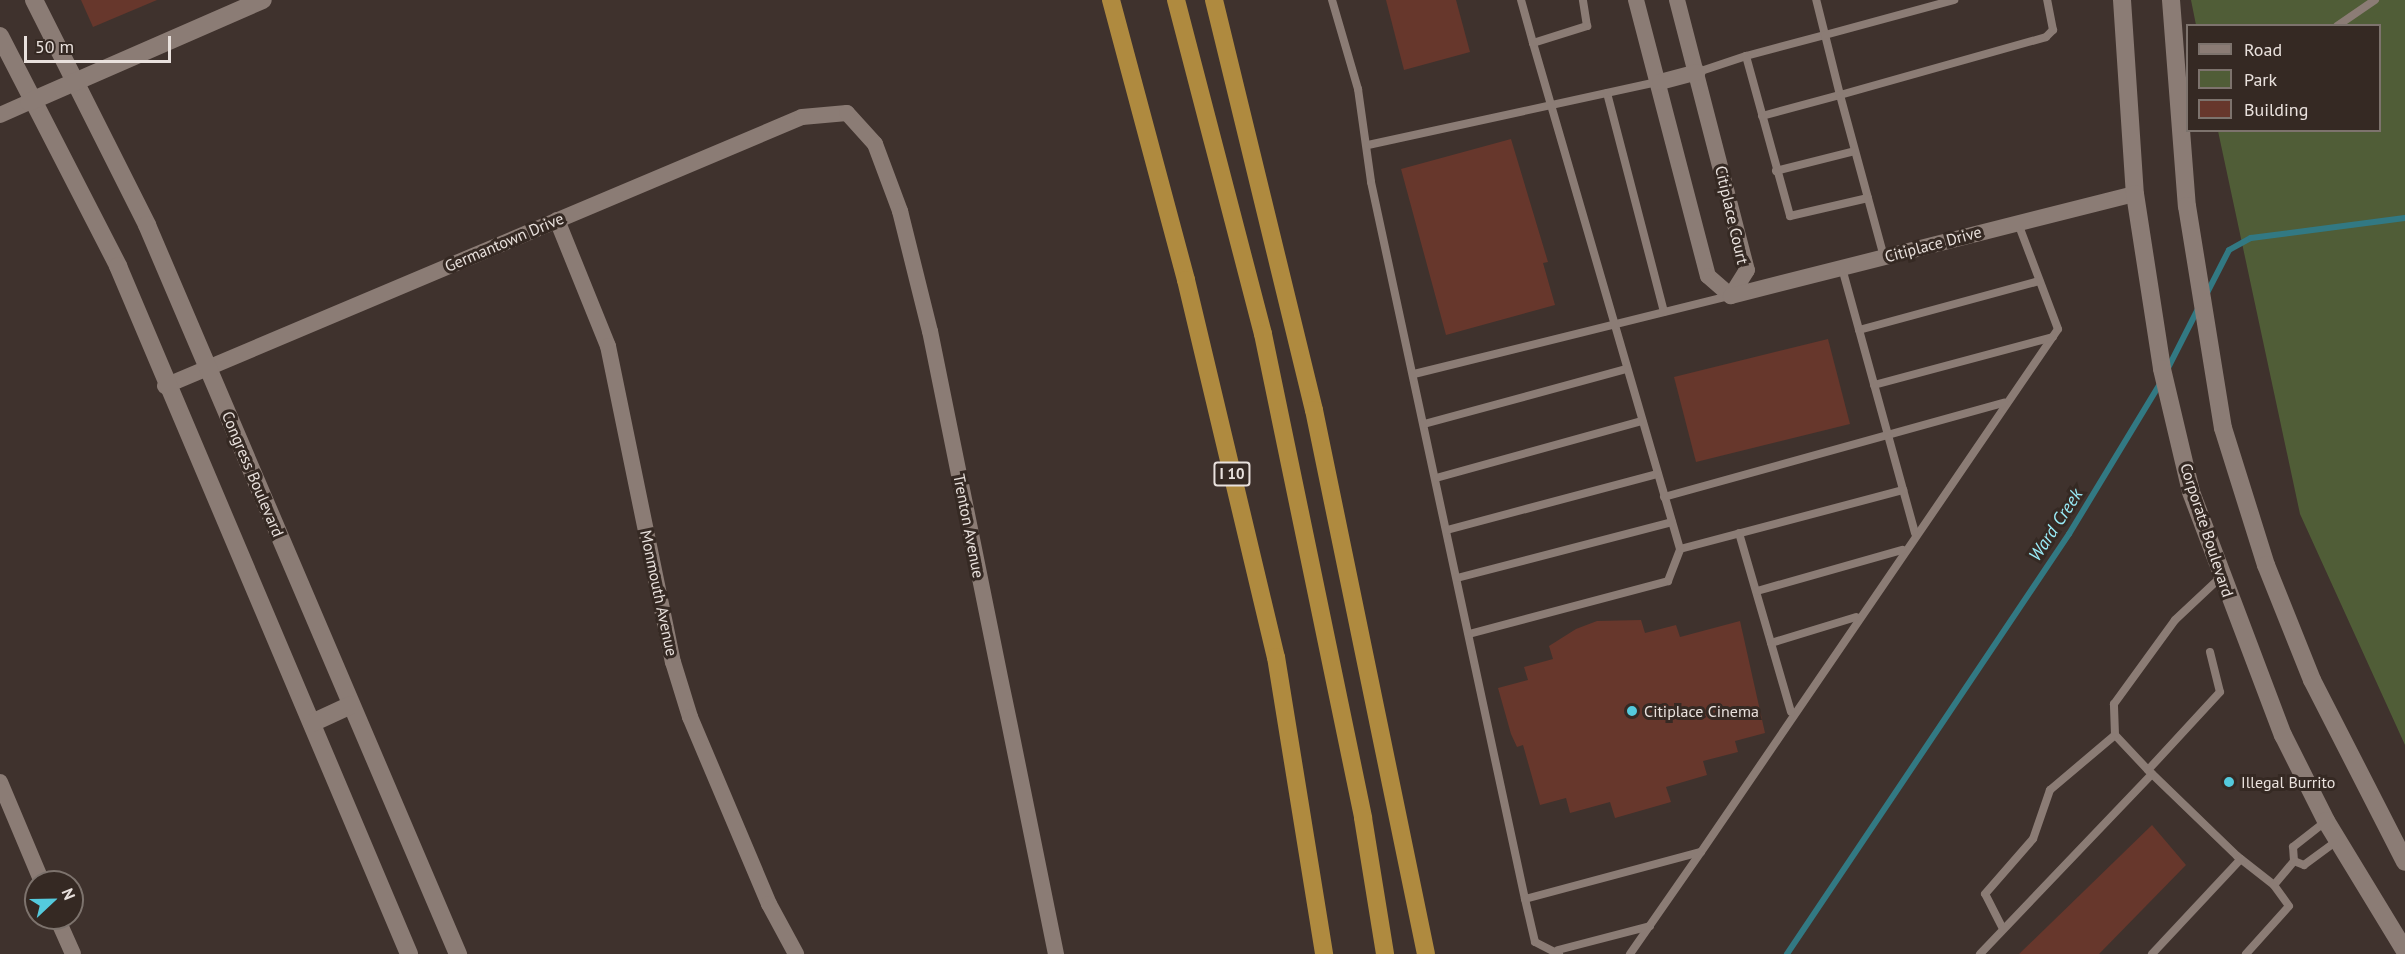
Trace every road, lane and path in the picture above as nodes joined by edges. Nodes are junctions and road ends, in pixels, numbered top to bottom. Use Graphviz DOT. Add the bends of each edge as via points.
graph roads {
  1 [pos="34,0"];
  2 [pos="263,0"];
  3 [pos="1111,0"];
  4 [pos="1176,0"];
  5 [pos="1214,0"];
  6 [pos="1332,0"];
  7 [pos="1521,0"];
  8 [pos="1583,0"];
  9 [pos="1636,0"];
  10 [pos="1677,0"];
  11 [pos="1816,0"];
  12 [pos="1954,0"];
  13 [pos="2047,0"];
  14 [pos="2122,0"];
  15 [pos="2171,0"];
  16 [pos="2375,0"];
  17 [pos="2340,24"];
  18 [pos="1825,35"];
  19 [pos="0,36"];
  20 [pos="1533,43"];
  21 [pos="1746,56"];
  22 [pos="1698,72"];
  23 [pos="2182,78"];
  24 [pos="1660,82"];
  25 [pos="72,84"];
  26 [pos="1606,93"];
  27 [pos="1840,95"];
  28 [pos="29,102"];
  29 [pos="1550,105"];
  30 [pos="847,113"];
  31 [pos="0,115"];
  32 [pos="1762,116"];
  33 [pos="1368,144"];
  34 [pos="1855,151"];
  35 [pos="1776,171"];
  36 [pos="2135,194"];
  37 [pos="1868,198"];
  38 [pos="557,220"];
  39 [pos="2018,223"];
  40 [pos="1884,257"];
  41 [pos="1842,268"];
  42 [pos="2039,281"];
  43 [pos="1731,296"];
  44 [pos="1664,312"];
  45 [pos="1612,325"];
  46 [pos="1859,330"];
  47 [pos="2053,337"];
  48 [pos="208,368"];
  49 [pos="1626,369"];
  50 [pos="1414,374"];
  51 [pos="1875,384"];
  52 [pos="165,386"];
  53 [pos="2005,403"];
  54 [pos="1642,421"];
  55 [pos="1424,424"];
  56 [pos="1888,435"];
  57 [pos="1658,474"];
  58 [pos="1436,478"];
  59 [pos="1903,490"];
  60 [pos="1664,496"];
  61 [pos="1672,522"];
  62 [pos="1447,530"];
  63 [pos="1739,533"];
  64 [pos="1915,533"];
  65 [pos="1680,549"];
  66 [pos="1902,550"];
  67 [pos="2221,577"];
  68 [pos="1457,578"];
  69 [pos="1757,591"];
  70 [pos="1857,617"];
  71 [pos="1469,634"];
  72 [pos="1771,643"];
  73 [pos="2211,652"];
  74 [pos="351,705"];
  75 [pos="1791,712"];
  76 [pos="312,723"];
  77 [pos="2115,735"];
  78 [pos="2150,772"];
  79 [pos="0,782"];
  80 [pos="2326,820"];
  81 [pos="2338,840"];
  82 [pos="1701,852"];
  83 [pos="2241,859"];
  84 [pos="2294,861"];
  85 [pos="2405,862"];
  86 [pos="37,870"];
  87 [pos="2274,885"];
  88 [pos="1525,899"];
  89 [pos="1650,926"];
  90 [pos="2002,927"];
  91 [pos="62,930"];
  92 [pos="2405,951"];
  93 [pos="1558,952"];
  94 [pos="73,954"];
  95 [pos="409,954"];
  96 [pos="458,954"];
  97 [pos="796,954"];
  98 [pos="1056,954"];
  99 [pos="1324,954"];
  100 [pos="1385,954"];
  101 [pos="1426,954"];
  102 [pos="1630,954"];
  103 [pos="1980,954"];
  104 [pos="2152,954"];
  105 [pos="2246,954"];
  1 -- 25 [label="street, Congress Boulevard"];
  2 -- 25 [label="street"];
  3 -- 99 [label="highway, I 10" via="1186,280 1276,657"];
  4 -- 100 [label="highway" via="1263,334 1363,819"];
  5 -- 101 [label="highway" via="1314,410"];
  6 -- 33 [label="lane"];
  7 -- 20 [label="lane"];
  8 -- 20 [label="lane" via="1587,26"];
  9 -- 24 [label="street"];
  10 -- 22 [label="street, Citiplace Court"];
  11 -- 18 [label="lane"];
  12 -- 18 [label="lane"];
  13 -- 27 [label="lane" via="2053,30 2046,37"];
  14 -- 36 [label="street, Corporate Boulevard"];
  15 -- 23 [label="street"];
  16 -- 17 [label="lane"];
  18 -- 21 [label="lane"];
  18 -- 27 [label="lane"];
  19 -- 28 [label="street"];
  20 -- 29 [label="lane"];
  21 -- 22 [label="lane"];
  21 -- 32 [label="lane"];
  22 -- 24 [label="street"];
  22 -- 43 [label="street, Citiplace Court" via="1747,270"];
  23 -- 85 [label="street" via="2182,145 2201,319 2223,429 2266,565 2312,680"];
  24 -- 26 [label="lane"];
  24 -- 43 [label="street" via="1708,276"];
  25 -- 28 [label="street"];
  25 -- 48 [label="street, Congress Boulevard" via="147,225"];
  26 -- 29 [label="lane"];
  26 -- 44 [label="lane"];
  27 -- 32 [label="lane"];
  27 -- 34 [label="lane"];
  28 -- 31 [label="street"];
  28 -- 52 [label="street" via="118,266"];
  29 -- 33 [label="lane"];
  29 -- 45 [label="lane"];
  30 -- 38 [label="street, Germantown Drive" via="802,117"];
  30 -- 98 [label="street, Trenton Avenue" via="875,144 900,211 925,309"];
  32 -- 35 [label="lane"];
  33 -- 50 [label="lane" via="1371,182"];
  34 -- 35 [label="lane"];
  34 -- 37 [label="lane"];
  35 -- 37 [label="lane" via="1790,216"];
  36 -- 39 [label="street, Citiplace Drive"];
  36 -- 67 [label="street, Corporate Boulevard" via="2162,369 2191,492"];
  37 -- 40 [label="lane"];
  38 -- 48 [label="street, Germantown Drive"];
  38 -- 97 [label="street, Monmouth Avenue" via="608,346 673,663 690,717 769,904"];
  39 -- 40 [label="street, Citiplace Drive"];
  39 -- 42 [label="lane"];
  40 -- 41 [label="street, Citiplace Drive"];
  41 -- 43 [label="street, Citiplace Drive"];
  41 -- 46 [label="lane"];
  42 -- 46 [label="lane"];
  42 -- 47 [label="lane" via="2057,318"];
  43 -- 44 [label="lane"];
  44 -- 45 [label="lane"];
  45 -- 49 [label="lane"];
  45 -- 50 [label="lane"];
  46 -- 51 [label="lane"];
  47 -- 51 [label="lane"];
  47 -- 53 [label="lane"];
  48 -- 52 [label="street, Germantown Drive"];
  48 -- 74 [label="street, Congress Boulevard"];
  49 -- 54 [label="lane"];
  49 -- 55 [label="lane"];
  50 -- 55 [label="lane"];
  51 -- 56 [label="lane"];
  52 -- 76 [label="street"];
  53 -- 56 [label="lane"];
  53 -- 64 [label="lane"];
  54 -- 57 [label="lane"];
  54 -- 58 [label="lane"];
  55 -- 58 [label="lane"];
  56 -- 59 [label="lane"];
  56 -- 60 [label="lane"];
  57 -- 60 [label="lane"];
  57 -- 62 [label="lane"];
  58 -- 62 [label="lane"];
  59 -- 63 [label="lane"];
  59 -- 64 [label="lane"];
  60 -- 61 [label="lane"];
  61 -- 65 [label="lane"];
  61 -- 68 [label="lane"];
  62 -- 68 [label="lane"];
  63 -- 65 [label="lane"];
  63 -- 69 [label="lane"];
  64 -- 66 [label="lane"];
  65 -- 71 [label="lane" via="1668,581"];
  66 -- 69 [label="lane"];
  66 -- 70 [label="lane"];
  67 -- 77 [label="lane" via="2175,620 2114,704"];
  67 -- 80 [label="street, Corporate Boulevard" via="2283,735"];
  68 -- 71 [label="lane"];
  69 -- 72 [label="lane"];
  70 -- 72 [label="lane"];
  70 -- 75 [label="lane"];
  71 -- 88 [label="lane"];
  72 -- 75 [label="lane"];
  73 -- 78 [label="lane" via="2220,692"];
  74 -- 76 [label="street"];
  74 -- 96 [label="street, Congress Boulevard"];
  75 -- 82 [label="lane"];
  76 -- 95 [label="street"];
  77 -- 78 [label="lane"];
  77 -- 90 [label="lane" via="2050,790 2033,839 1985,894"];
  78 -- 83 [label="lane"];
  78 -- 90 [label="lane"];
  79 -- 86 [label="street"];
  80 -- 81 [label="street, Corporate Boulevard"];
  80 -- 84 [label="lane" via="2294,847"];
  81 -- 84 [label="lane" via="2304,865"];
  81 -- 92 [label="street, Corporate Boulevard"];
  82 -- 88 [label="lane"];
  82 -- 89 [label="lane"];
  83 -- 87 [label="lane"];
  83 -- 104 [label="lane"];
  84 -- 87 [label="lane"];
  87 -- 105 [label="lane" via="2289,906"];
  88 -- 93 [label="lane" via="1535,942"];
  89 -- 93 [label="lane"];
  89 -- 102 [label="lane"];
  90 -- 103 [label="lane"];
  91 -- 94 [label="street"];
}
